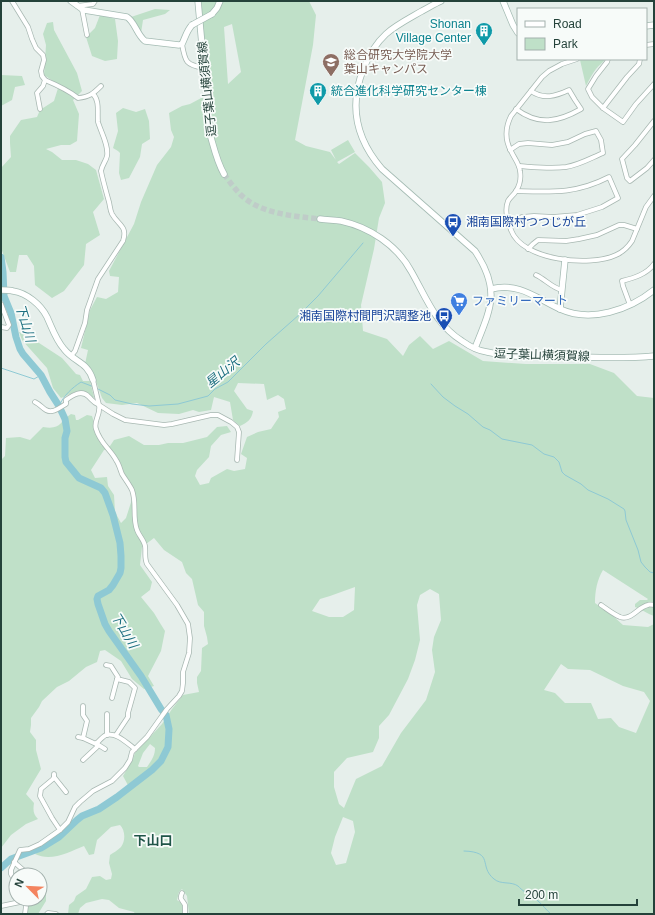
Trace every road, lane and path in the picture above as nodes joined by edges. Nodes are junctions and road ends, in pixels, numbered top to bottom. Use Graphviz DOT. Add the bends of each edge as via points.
graph roads {
  1 [pos="12,1"];
  2 [pos="71,1"];
  3 [pos="95,1"];
  4 [pos="198,1"];
  5 [pos="220,1"];
  6 [pos="441,1"];
  7 [pos="503,1"];
  8 [pos="79,7"];
  9 [pos="517,31"];
  10 [pos="87,35"];
  11 [pos="182,44"];
  12 [pos="574,60"];
  13 [pos="608,60"];
  14 [pos="640,60"];
  15 [pos="204,68"];
  16 [pos="44,80"];
  17 [pos="654,84"];
  18 [pos="101,86"];
  19 [pos="531,91"];
  20 [pos="93,94"];
  21 [pos="603,108"];
  22 [pos="40,109"];
  23 [pos="516,109"];
  24 [pos="654,121"];
  25 [pos="510,150"];
  26 [pos="654,160"];
  27 [pos="519,166"];
  28 [pos="224,174"];
  29 [pos="516,191"];
  30 [pos="654,196"];
  31 [pos="320,219"];
  32 [pos="510,225"];
  33 [pos="637,229"];
  34 [pos="528,249"];
  35 [pos="565,260"];
  36 [pos="654,264"];
  37 [pos="536,274"];
  38 [pos="491,289"];
  39 [pos="1,290"];
  40 [pos="562,290"];
  41 [pos="654,290"];
  42 [pos="1,304"];
  43 [pos="630,305"];
  44 [pos="560,309"];
  45 [pos="1,327"];
  46 [pos="475,348"];
  47 [pos="71,356"];
  48 [pos="654,356"];
  49 [pos="93,380"];
  50 [pos="35,402"];
  51 [pos="99,403"];
  52 [pos="237,460"];
  53 [pos="601,605"];
  54 [pos="654,605"];
  55 [pos="106,665"];
  56 [pos="117,679"];
  57 [pos="112,698"];
  58 [pos="83,706"];
  59 [pos="107,714"];
  60 [pos="107,735"];
  61 [pos="116,735"];
  62 [pos="97,744"];
  63 [pos="105,749"];
  64 [pos="135,749"];
  65 [pos="83,760"];
  66 [pos="66,792"];
  67 [pos="60,830"];
  68 [pos="15,861"];
  69 [pos="13,867"];
  70 [pos="21,867"];
  71 [pos="182,893"];
  72 [pos="47,914"];
  73 [pos="56,914"];
  74 [pos="185,914"];
  1 -- 16 [label="street" via="42,55 44,60 41,71"];
  2 -- 8 [label="street"];
  3 -- 8 [label="street" via="94,4"];
  4 -- 15 [label="street, 逗子葉山横須賀線"];
  5 -- 11 [label="street, bridge" via="212,14 189,28"];
  6 -- 38 [label="street" via="386,34 371,53 357,88 358,127 365,145 382,169 475,251 491,283"];
  7 -- 9 [label="street"];
  8 -- 10 [label="street"];
  8 -- 11 [label="street" via="127,17 145,41"];
  11 -- 15 [label="street" via="188,63"];
  12 -- 19 [label="street" via="549,71"];
  13 -- 21 [label="street" via="588,89"];
  14 -- 21 [label="street"];
  15 -- 28 [label="street, 逗子葉山横須賀線" via="210,134 215,155"];
  16 -- 20 [label="street" via="78,98"];
  16 -- 22 [label="street" via="37,93"];
  17 -- 21 [label="street" via="623,122"];
  18 -- 20 [label="street"];
  19 -- 23 [label="street"];
  19 -- 23 [label="street" via="555,96 570,90 581,109 559,119 544,120 533,118"];
  20 -- 47 [label="street" via="97,98 98,121 107,149 107,157 101,171 110,209 125,235 98,279 85,323"];
  23 -- 25 [label="street" via="507,128"];
  24 -- 26 [label="street" via="622,159 627,178 630,181"];
  25 -- 27 [label="street"];
  25 -- 27 [label="street" via="520,144 568,142 596,131 601,140 604,153 584,162 566,167"];
  27 -- 29 [label="street" via="520,178"];
  29 -- 32 [label="street" via="507,205"];
  29 -- 32 [label="street" via="574,190 609,177 618,198 602,207 577,215 522,217"];
  30 -- 33 [label="street" via="646,207"];
  31 -- 46 [label="street, 逗子葉山横須賀線" via="341,221 356,226 374,233 386,242 411,269 440,322 463,342"];
  32 -- 34 [label="street" via="517,239"];
  33 -- 34 [label="street" via="619,225 597,235 579,239 538,240"];
  33 -- 35 [label="street" via="629,246 616,256 585,261"];
  34 -- 35 [label="street" via="544,256"];
  35 -- 40 [label="street"];
  36 -- 43 [label="street" via="636,277 622,281"];
  37 -- 40 [label="street"];
  38 -- 44 [label="street" via="513,287"];
  38 -- 46 [label="street" via="487,320"];
  39 -- 47 [label="street" via="23,294 42,309 56,339"];
  40 -- 44 [label="street"];
  41 -- 43 [label="street"];
  42 -- 45 [label="street" via="9,325 7,328"];
  43 -- 44 [label="street" via="591,315"];
  46 -- 48 [label="street, 逗子葉山横須賀線" via="512,356"];
  47 -- 49 [label="street" via="90,370"];
  49 -- 51 [label="street"];
  50 -- 51 [label="street" via="46,410 55,410 66,404 66,400 73,394 81,393 88,395 94,403"];
  51 -- 52 [label="street" via="125,420 164,425 218,415 237,427"];
  51 -- 64 [label="street" via="96,431 116,460 132,491 135,525 145,545 145,561 177,605 190,631 190,653 183,672 182,691 166,709 148,737"];
  53 -- 54 [label="street" via="625,618 648,605"];
  55 -- 56 [label="street" via="111,666"];
  56 -- 57 [label="street"];
  56 -- 61 [label="street" via="129,682 135,688 128,717"];
  58 -- 62 [label="street" via="83,715 87,721 80,737"];
  59 -- 60 [label="street"];
  60 -- 61 [label="street"];
  60 -- 62 [label="street"];
  61 -- 64 [label="street"];
  62 -- 63 [label="street"];
  62 -- 65 [label="street"];
  64 -- 67 [label="street" via="125,768 112,781 80,802"];
  66 -- 67 [label="street" via="54,775 53,779 41,788 40,796"];
  67 -- 68 [label="street" via="40,844 20,850"];
  68 -- 69 [label="street"];
  68 -- 70 [label="street"];
  71 -- 74 [label="street" via="180,897 185,905"];
  72 -- 73 [label="street"];
}
